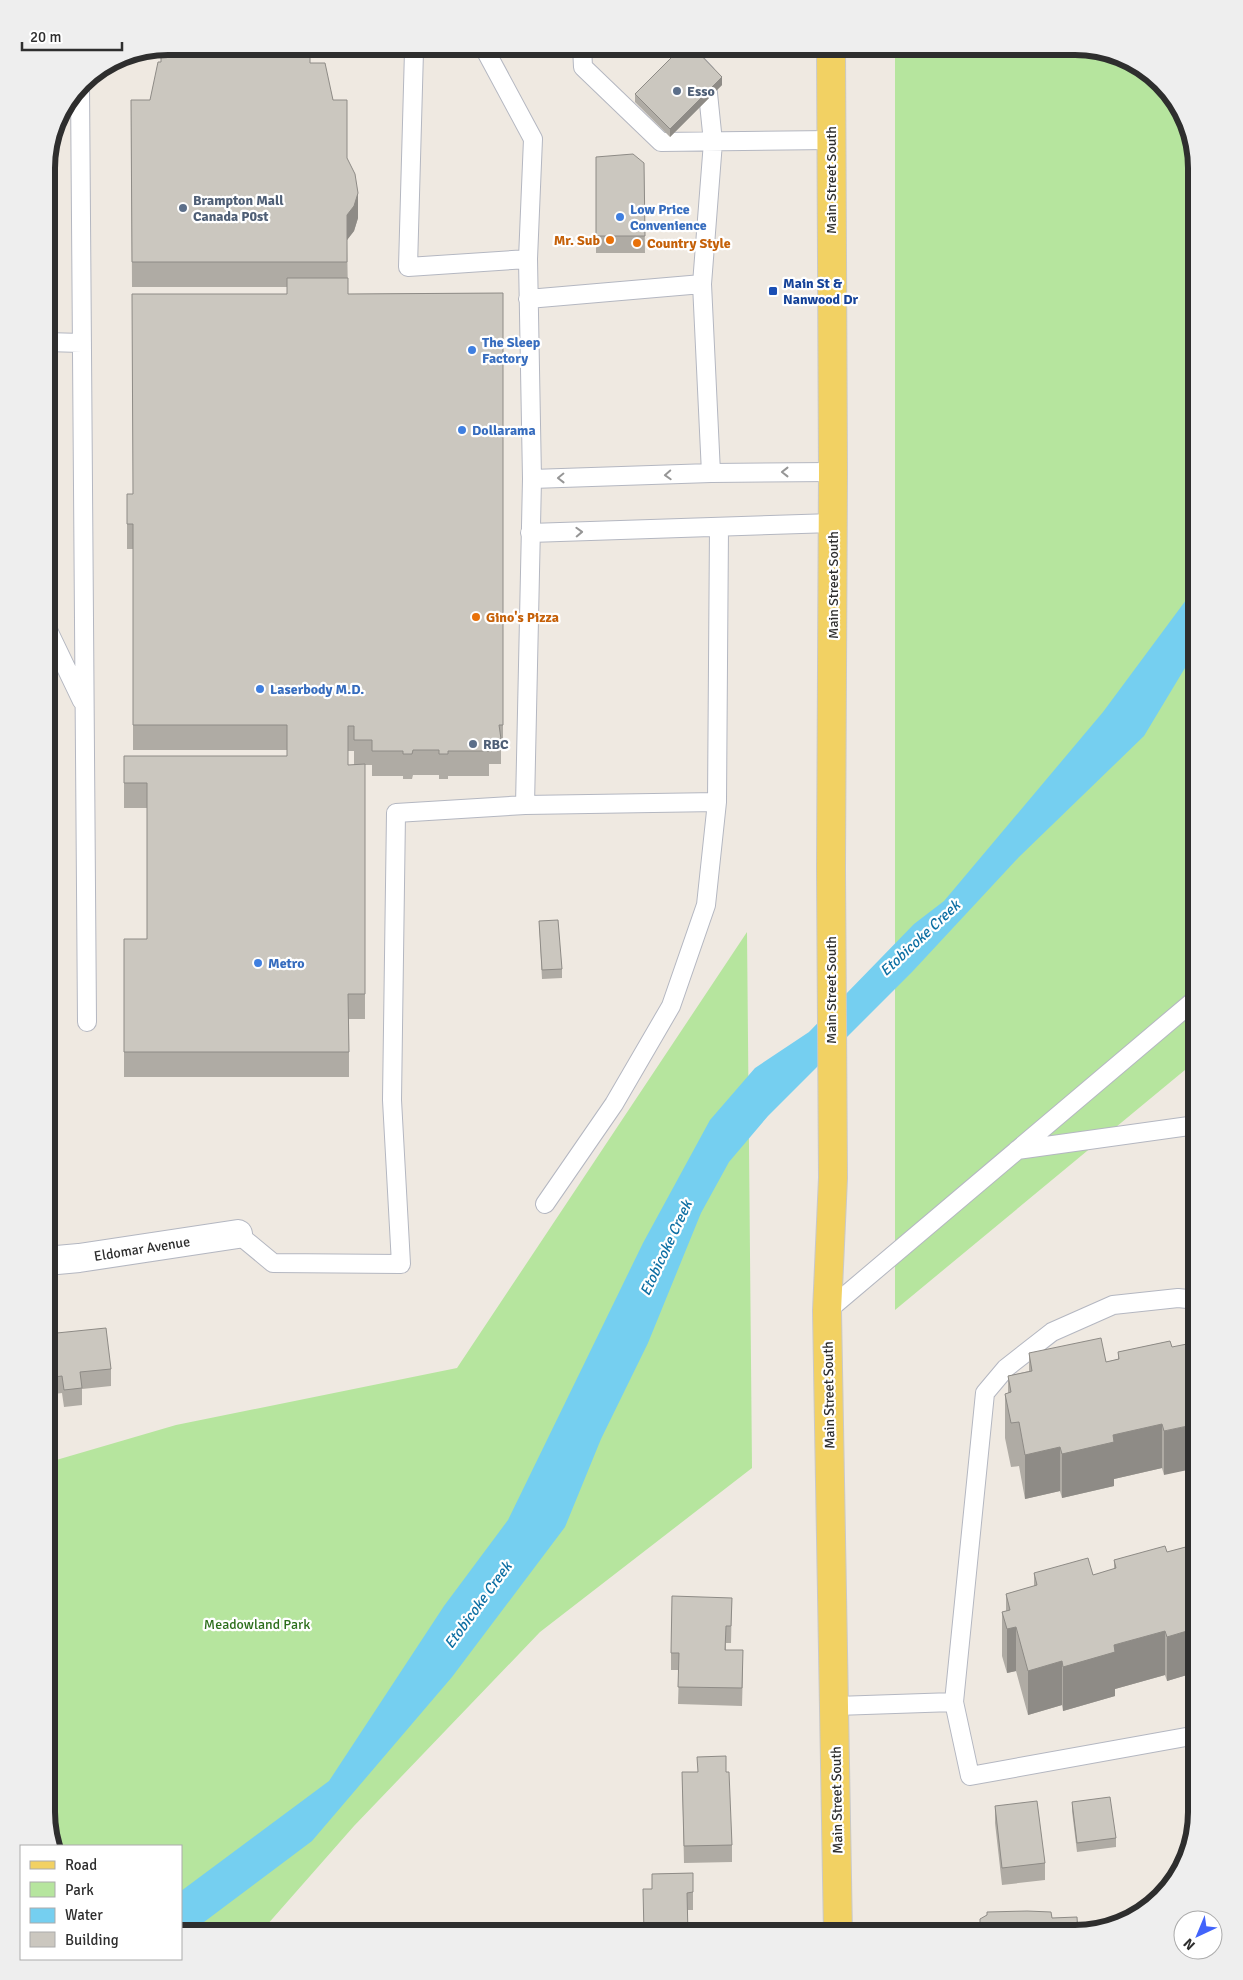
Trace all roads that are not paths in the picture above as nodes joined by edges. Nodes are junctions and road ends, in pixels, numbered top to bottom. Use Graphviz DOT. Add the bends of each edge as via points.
graph roads {
  1 [pos="414,55"];
  2 [pos="488,55"];
  3 [pos="582,55"];
  4 [pos="688,55"];
  5 [pos="831,55"];
  6 [pos="80,97"];
  7 [pos="831,140"];
  8 [pos="713,142"];
  9 [pos="528,259"];
  10 [pos="702,284"];
  11 [pos="528,299"];
  12 [pos="55,342"];
  13 [pos="82,343"];
  14 [pos="711,472"];
  15 [pos="833,472"];
  16 [pos="532,479"];
  17 [pos="833,523"];
  18 [pos="719,527"];
  19 [pos="530,533"];
  20 [pos="55,645"];
  21 [pos="84,706"];
  22 [pos="717,802"];
  23 [pos="525,805"];
  24 [pos="1188,1006"];
  25 [pos="86,1022"];
  26 [pos="1188,1126"];
  27 [pos="1017,1150"];
  28 [pos="545,1204"];
  29 [pos="238,1234"];
  30 [pos="55,1260"];
  31 [pos="1188,1299"];
  32 [pos="827,1311"];
  33 [pos="954,1702"];
  34 [pos="836,1706"];
  35 [pos="1188,1738"];
  36 [pos="838,1925"];
  1 -- 9 [label="lane" via="408,268"];
  2 -- 9 [label="lane" via="533,138"];
  3 -- 8 [label="lane" via="583,67 661,142"];
  4 -- 8 [label="lane" via="706,74"];
  5 -- 7 [label="main road, Main Street South"];
  6 -- 13 [label="lane"];
  7 -- 8 [label="lane"];
  7 -- 15 [label="main road, Main Street South"];
  8 -- 10 [label="lane"];
  9 -- 11 [label="lane"];
  10 -- 11 [label="lane"];
  10 -- 14 [label="lane"];
  11 -- 16 [label="lane"];
  12 -- 13 [label="lane"];
  13 -- 21 [label="lane"];
  15 -- 14 [label="lane, one-way"];
  14 -- 16 [label="lane, one-way"];
  15 -- 17 [label="main road, Main Street South"];
  16 -- 19 [label="lane"];
  17 -- 18 [label="lane"];
  17 -- 32 [label="main road, Main Street South" via="832,1178"];
  19 -- 18 [label="lane, one-way"];
  18 -- 22 [label="lane"];
  19 -- 23 [label="lane"];
  20 -- 21 [label="lane"];
  21 -- 25 [label="lane"];
  22 -- 23 [label="lane"];
  22 -- 28 [label="lane" via="706,905 671,1006 614,1104"];
  23 -- 29 [label="lane" via="396,814 392,1100 401,1264 273,1263"];
  24 -- 27 [label="lane"];
  26 -- 27 [label="lane"];
  27 -- 32 [label="lane"];
  29 -- 30 [label="street, Eldomar Avenue"];
  31 -- 33 [label="lane" via="1113,1305 1052,1332 1006,1368 985,1393"];
  32 -- 34 [label="main road, Main Street South"];
  33 -- 34 [label="lane"];
  33 -- 35 [label="lane" via="970,1776"];
  34 -- 36 [label="main road, Main Street South"];
}
